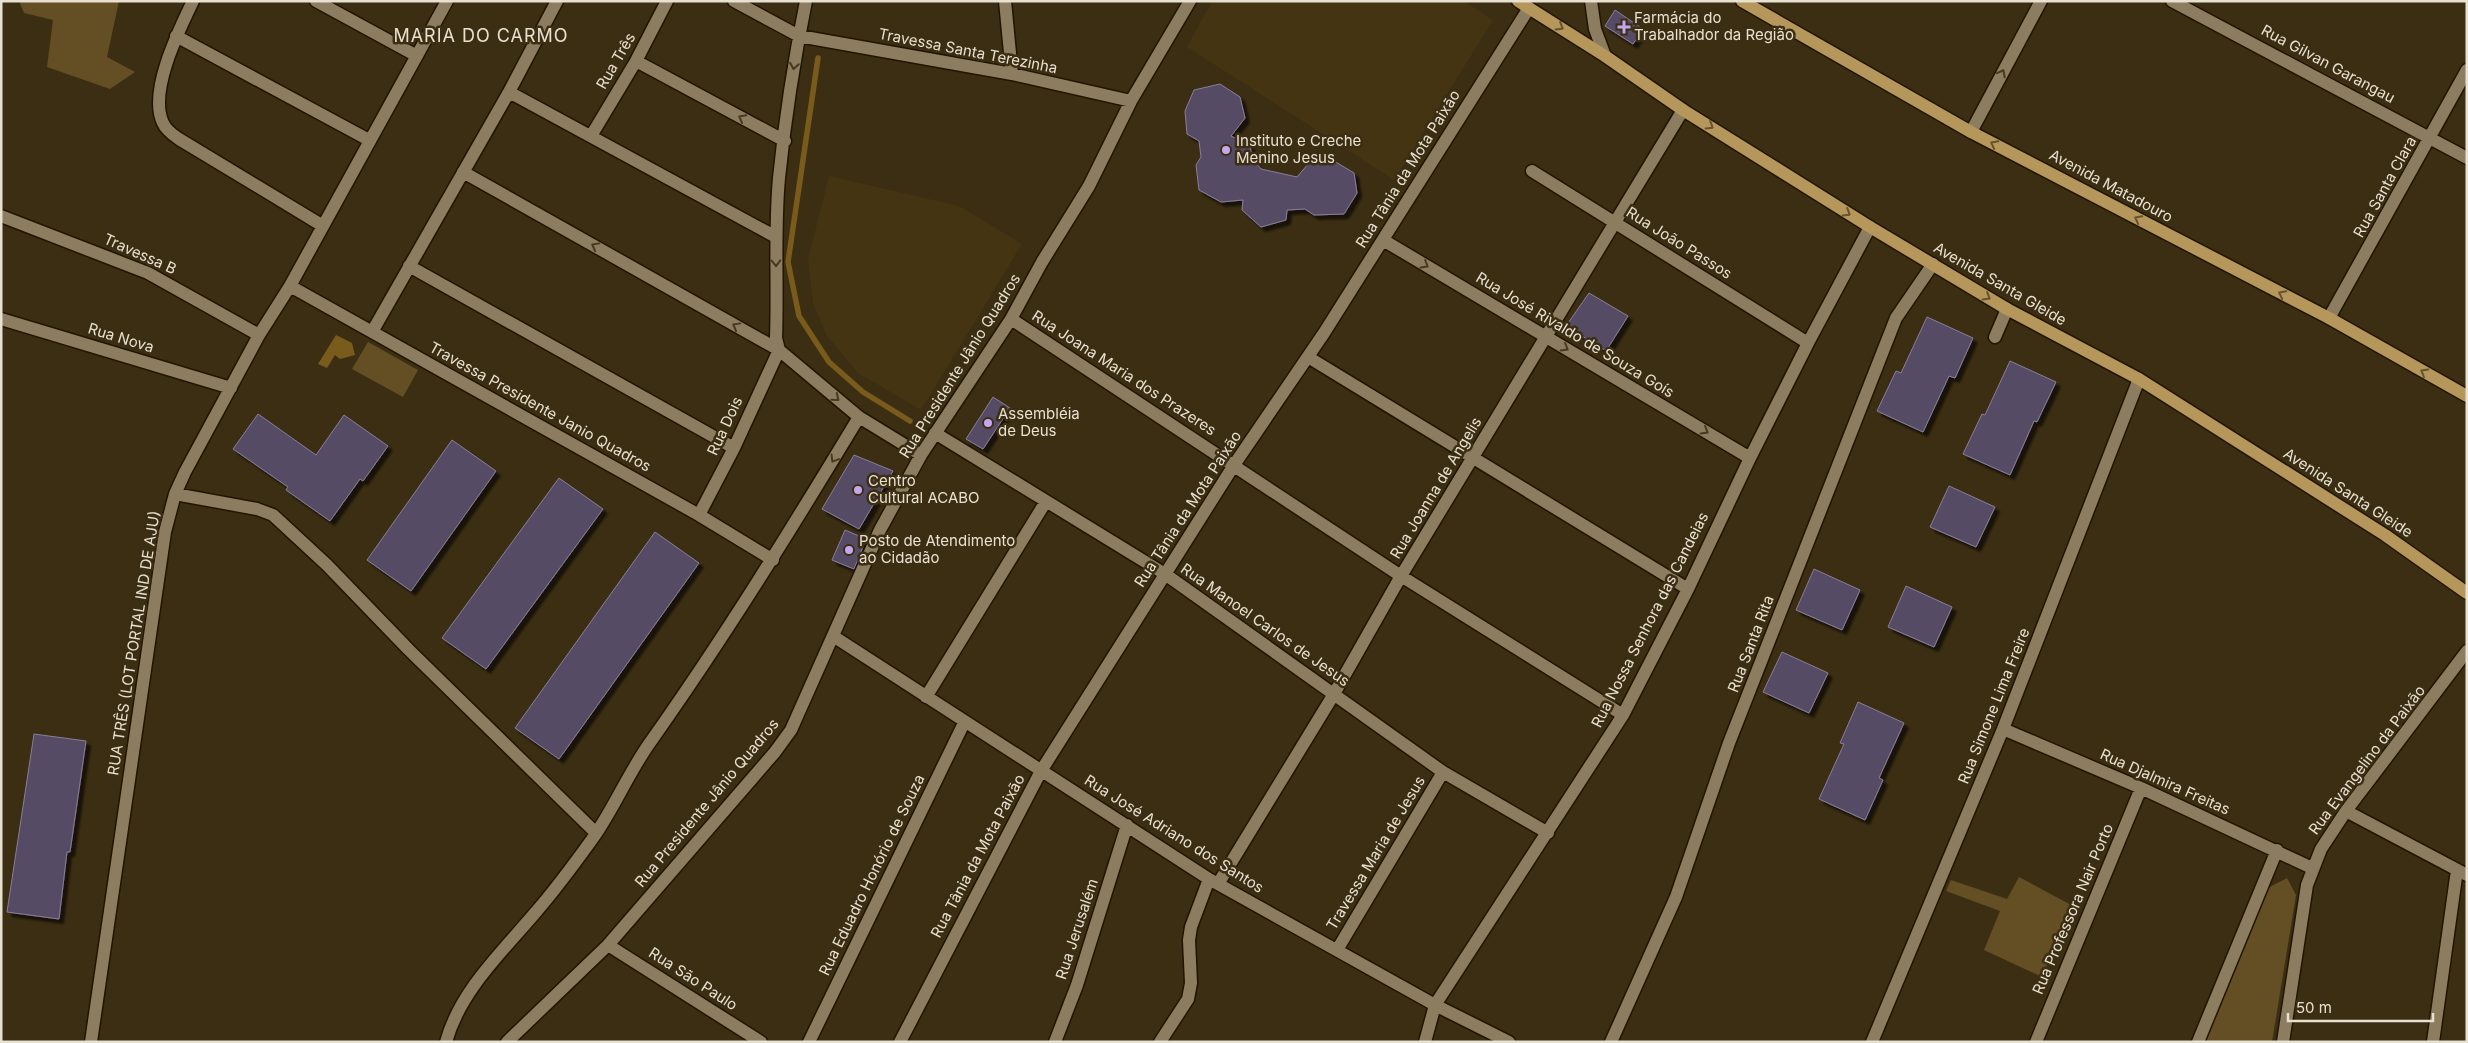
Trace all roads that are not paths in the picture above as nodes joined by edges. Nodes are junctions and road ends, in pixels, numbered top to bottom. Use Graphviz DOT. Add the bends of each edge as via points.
graph roads {
  1 [pos="194,1"];
  2 [pos="316,1"];
  3 [pos="447,1"];
  4 [pos="557,1"];
  5 [pos="668,1"];
  6 [pos="734,1"];
  7 [pos="806,1"];
  8 [pos="1005,1"];
  9 [pos="1190,1"];
  10 [pos="1591,1"];
  11 [pos="1742,1"];
  12 [pos="2041,1"];
  13 [pos="2172,1"];
  14 [pos="1524,5"];
  15 [pos="176,36"];
  16 [pos="799,36"];
  17 [pos="417,56"];
  18 [pos="1605,56"];
  19 [pos="636,61"];
  20 [pos="2467,70"];
  21 [pos="1012,74"];
  22 [pos="509,92"];
  23 [pos="1131,101"];
  24 [pos="1683,110"];
  25 [pos="1971,132"];
  26 [pos="591,136"];
  27 [pos="2431,137"];
  28 [pos="369,140"];
  29 [pos="785,141"];
  30 [pos="2467,158"];
  31 [pos="1532,171"];
  32 [pos="463,172"];
  33 [pos="1,216"];
  34 [pos="1616,222"];
  35 [pos="323,226"];
  36 [pos="1870,227"];
  37 [pos="776,237"];
  38 [pos="1383,240"];
  39 [pos="1933,264"];
  40 [pos="409,266"];
  41 [pos="290,286"];
  42 [pos="2007,309"];
  43 [pos="2329,318"];
  44 [pos="1,319"];
  45 [pos="1011,319"];
  46 [pos="372,332"];
  47 [pos="259,334"];
  48 [pos="1545,337"];
  49 [pos="1995,337"];
  50 [pos="1808,343"];
  51 [pos="778,350"];
  52 [pos="1308,357"];
  53 [pos="2139,379"];
  54 [pos="230,388"];
  55 [pos="2467,396"];
  56 [pos="859,417"];
  57 [pos="935,434"];
  58 [pos="734,448"];
  59 [pos="921,455"];
  60 [pos="1473,458"];
  61 [pos="1750,458"];
  62 [pos="1234,465"];
  63 [pos="175,494"];
  64 [pos="1045,502"];
  65 [pos="700,515"];
  66 [pos="773,560"];
  67 [pos="1165,574"];
  68 [pos="1401,576"];
  69 [pos="1688,589"];
  70 [pos="2467,593"];
  71 [pos="832,636"];
  72 [pos="2467,651"];
  73 [pos="1334,694"];
  74 [pos="926,697"];
  75 [pos="1623,715"];
  76 [pos="964,723"];
  77 [pos="2003,729"];
  78 [pos="1041,771"];
  79 [pos="1443,772"];
  80 [pos="2141,788"];
  81 [pos="2346,811"];
  82 [pos="1127,825"];
  83 [pos="596,833"];
  84 [pos="1548,833"];
  85 [pos="2276,850"];
  86 [pos="2312,868"];
  87 [pos="2462,873"];
  88 [pos="1213,881"];
  89 [pos="608,945"];
  90 [pos="1337,950"];
  91 [pos="1436,1005"];
  92 [pos="92,1042"];
  93 [pos="446,1042"];
  94 [pos="507,1042"];
  95 [pos="761,1042"];
  96 [pos="809,1042"];
  97 [pos="900,1042"];
  98 [pos="1055,1042"];
  99 [pos="1160,1042"];
  100 [pos="1425,1042"];
  101 [pos="1509,1042"];
  102 [pos="1611,1042"];
  103 [pos="1872,1042"];
  104 [pos="2036,1042"];
  105 [pos="2198,1042"];
  106 [pos="2283,1042"];
  107 [pos="2433,1042"];
  1 -- 15 [label="street"];
  2 -- 17 [label="street"];
  3 -- 17 [label="street, RUA TRÊS (LOT PORTAL IND DE AJU)"];
  4 -- 22 [label="street"];
  5 -- 19 [label="street, Rua Três"];
  6 -- 16 [label="street, Travessa Santa Terezinha"];
  7 -- 16 [label="street"];
  8 -- 21 [label="street"];
  9 -- 23 [label="street, Rua Presidente Jânio Quadros"];
  10 -- 18 [label="street" via="1595,29"];
  11 -- 25 [label="main road, Avenida Matadouro"];
  25 -- 12 [label="street, one-way"];
  13 -- 27 [label="street, Rua Gilvan Garangau"];
  14 -- 18 [label="main road, Avenida Santa Gleide, one-way"];
  14 -- 38 [label="street, Rua Tânia da Mota Paixão"];
  15 -- 28 [label="street"];
  15 -- 35 [label="street" via="160,89 158,107 164,125 179,139"];
  16 -- 21 [label="street, Travessa Santa Terezinha"];
  16 -- 29 [label="street, one-way" via="786,112"];
  17 -- 28 [label="street, RUA TRÊS (LOT PORTAL IND DE AJU)"];
  18 -- 24 [label="main road, Avenida Santa Gleide"];
  19 -- 26 [label="street, Rua Três"];
  29 -- 19 [label="street, one-way"];
  20 -- 27 [label="street, Rua Santa Clara"];
  21 -- 23 [label="street, Travessa Santa Terezinha"];
  22 -- 26 [label="street"];
  22 -- 32 [label="street"];
  23 -- 45 [label="street, Rua Presidente Jânio Quadros" via="1089,186"];
  24 -- 34 [label="street, Rua Joanna de Angelis"];
  24 -- 36 [label="main road, Avenida Santa Gleide, one-way"];
  43 -- 25 [label="main road, Avenida Matadouro, one-way"];
  26 -- 37 [label="street"];
  27 -- 30 [label="street, Rua Gilvan Garangau"];
  27 -- 43 [label="street, Rua Santa Clara"];
  28 -- 35 [label="street, RUA TRÊS (LOT PORTAL IND DE AJU)"];
  29 -- 37 [label="street" via="779,178"];
  31 -- 34 [label="street, Rua João Passos"];
  32 -- 40 [label="street"];
  51 -- 32 [label="street, one-way"];
  33 -- 47 [label="street, Travessa B" via="148,273"];
  34 -- 48 [label="street, Rua Joanna de Angelis"];
  34 -- 50 [label="street, Rua João Passos"];
  35 -- 41 [label="street, RUA TRÊS (LOT PORTAL IND DE AJU)"];
  36 -- 39 [label="main road, Avenida Santa Gleide"];
  36 -- 50 [label="street, Rua Nossa Senhora das Candeias"];
  37 -- 51 [label="street, one-way"];
  38 -- 48 [label="street, Rua José Rivaldo de Souza Goís, one-way"];
  38 -- 52 [label="street, Rua Tânia da Mota Paixão"];
  39 -- 42 [label="main road, Avenida Santa Gleide, one-way"];
  39 -- 102 [label="street, Rua Santa Rita" via="1896,318 1729,743 1676,897"];
  40 -- 46 [label="street"];
  40 -- 58 [label="street"];
  41 -- 46 [label="street, Travessa Presidente Janio Quadros"];
  41 -- 47 [label="street, RUA TRÊS (LOT PORTAL IND DE AJU)"];
  42 -- 49 [label="street"];
  42 -- 53 [label="main road, Avenida Santa Gleide"];
  55 -- 43 [label="main road, Avenida Matadouro, one-way"];
  44 -- 54 [label="street, Rua Nova"];
  45 -- 57 [label="street, Rua Presidente Jânio Quadros"];
  45 -- 62 [label="street, Rua Joana Maria dos Prazeres"];
  46 -- 65 [label="street, Travessa Presidente Janio Quadros"];
  47 -- 54 [label="street, RUA TRÊS (LOT PORTAL IND DE AJU)"];
  48 -- 60 [label="street, Rua Joanna de Angelis"];
  48 -- 61 [label="street, Rua José Rivaldo de Souza Goís, one-way"];
  50 -- 61 [label="street, Rua Nossa Senhora das Candeias"];
  51 -- 56 [label="street, one-way"];
  51 -- 58 [label="street, Rua Dois"];
  52 -- 60 [label="street"];
  52 -- 62 [label="street, Rua Tânia da Mota Paixão"];
  53 -- 70 [label="main road, Avenida Santa Gleide" via="2385,535"];
  53 -- 77 [label="street, Rua Simone Lima Freire"];
  54 -- 63 [label="street, RUA TRÊS (LOT PORTAL IND DE AJU)"];
  56 -- 59 [label="street"];
  56 -- 66 [label="street, one-way"];
  57 -- 59 [label="street, Rua Presidente Jânio Quadros"];
  57 -- 64 [label="street, Rua Manoel Carlos de Jesus"];
  58 -- 65 [label="street, Rua Dois"];
  59 -- 71 [label="street, Rua Presidente Jânio Quadros" via="880,530"];
  60 -- 68 [label="street, Rua Joanna de Angelis"];
  60 -- 69 [label="street"];
  61 -- 69 [label="street, Rua Nossa Senhora das Candeias"];
  62 -- 67 [label="street, Rua Tânia da Mota Paixão"];
  62 -- 68 [label="street, Rua Joana Maria dos Prazeres"];
  63 -- 83 [label="street" via="257,509 278,519"];
  63 -- 92 [label="street, RUA TRÊS (LOT PORTAL IND DE AJU)" via="165,532"];
  64 -- 67 [label="street, Rua Manoel Carlos de Jesus"];
  64 -- 74 [label="street"];
  65 -- 66 [label="street, Travessa Presidente Janio Quadros"];
  66 -- 83 [label="street" via="649,744"];
  67 -- 73 [label="street, Rua Manoel Carlos de Jesus"];
  67 -- 78 [label="street, Rua Tânia da Mota Paixão"];
  68 -- 73 [label="street, Rua Joanna de Angelis"];
  68 -- 75 [label="street, Rua Joana Maria dos Prazeres"];
  69 -- 75 [label="street, Rua Nossa Senhora das Candeias"];
  71 -- 74 [label="street, Rua José Adriano dos Santos"];
  71 -- 89 [label="street, Rua Presidente Jânio Quadros" via="791,730"];
  72 -- 81 [label="street, Rua Evangelino da Paixão"];
  73 -- 79 [label="street, Rua Manoel Carlos de Jesus"];
  73 -- 88 [label="street, Rua Joanna de Angelis"];
  74 -- 76 [label="street, Rua José Adriano dos Santos"];
  75 -- 84 [label="street, Rua Nossa Senhora das Candeias"];
  76 -- 78 [label="street, Rua José Adriano dos Santos"];
  76 -- 96 [label="street, Rua Eduadro Honório de Souza"];
  77 -- 80 [label="street, Rua Djalmira Freitas"];
  77 -- 103 [label="street, Rua Simone Lima Freire"];
  78 -- 82 [label="street, Rua José Adriano dos Santos"];
  78 -- 97 [label="street, Rua Tânia da Mota Paixão"];
  79 -- 84 [label="street, Rua Manoel Carlos de Jesus"];
  79 -- 90 [label="street, Travessa Maria de Jesus"];
  80 -- 85 [label="street, Rua Djalmira Freitas"];
  80 -- 104 [label="street, Rua Professora Nair Porto"];
  81 -- 86 [label="street, Rua Evangelino da Paixão" via="2321,848"];
  81 -- 87 [label="street"];
  82 -- 88 [label="street, Rua José Adriano dos Santos"];
  82 -- 98 [label="street, Rua Jerusalém" via="1077,985"];
  83 -- 93 [label="street" via="465,1000 453,1020"];
  84 -- 91 [label="street, Rua Nossa Senhora das Candeias"];
  85 -- 86 [label="street, Rua Djalmira Freitas"];
  85 -- 105 [label="street"];
  86 -- 106 [label="street, Rua Evangelino da Paixão"];
  87 -- 107 [label="street"];
  88 -- 90 [label="street, Rua José Adriano dos Santos"];
  88 -- 99 [label="street, Rua Joanna de Angelis" via="1191,927 1188,998"];
  89 -- 94 [label="street, Rua Presidente Jânio Quadros"];
  89 -- 95 [label="street, Rua São Paulo"];
  90 -- 91 [label="street, Rua José Adriano dos Santos"];
  91 -- 100 [label="street, Rua Nossa Senhora das Candeias"];
  91 -- 101 [label="street, Rua José Adriano dos Santos"];
}
